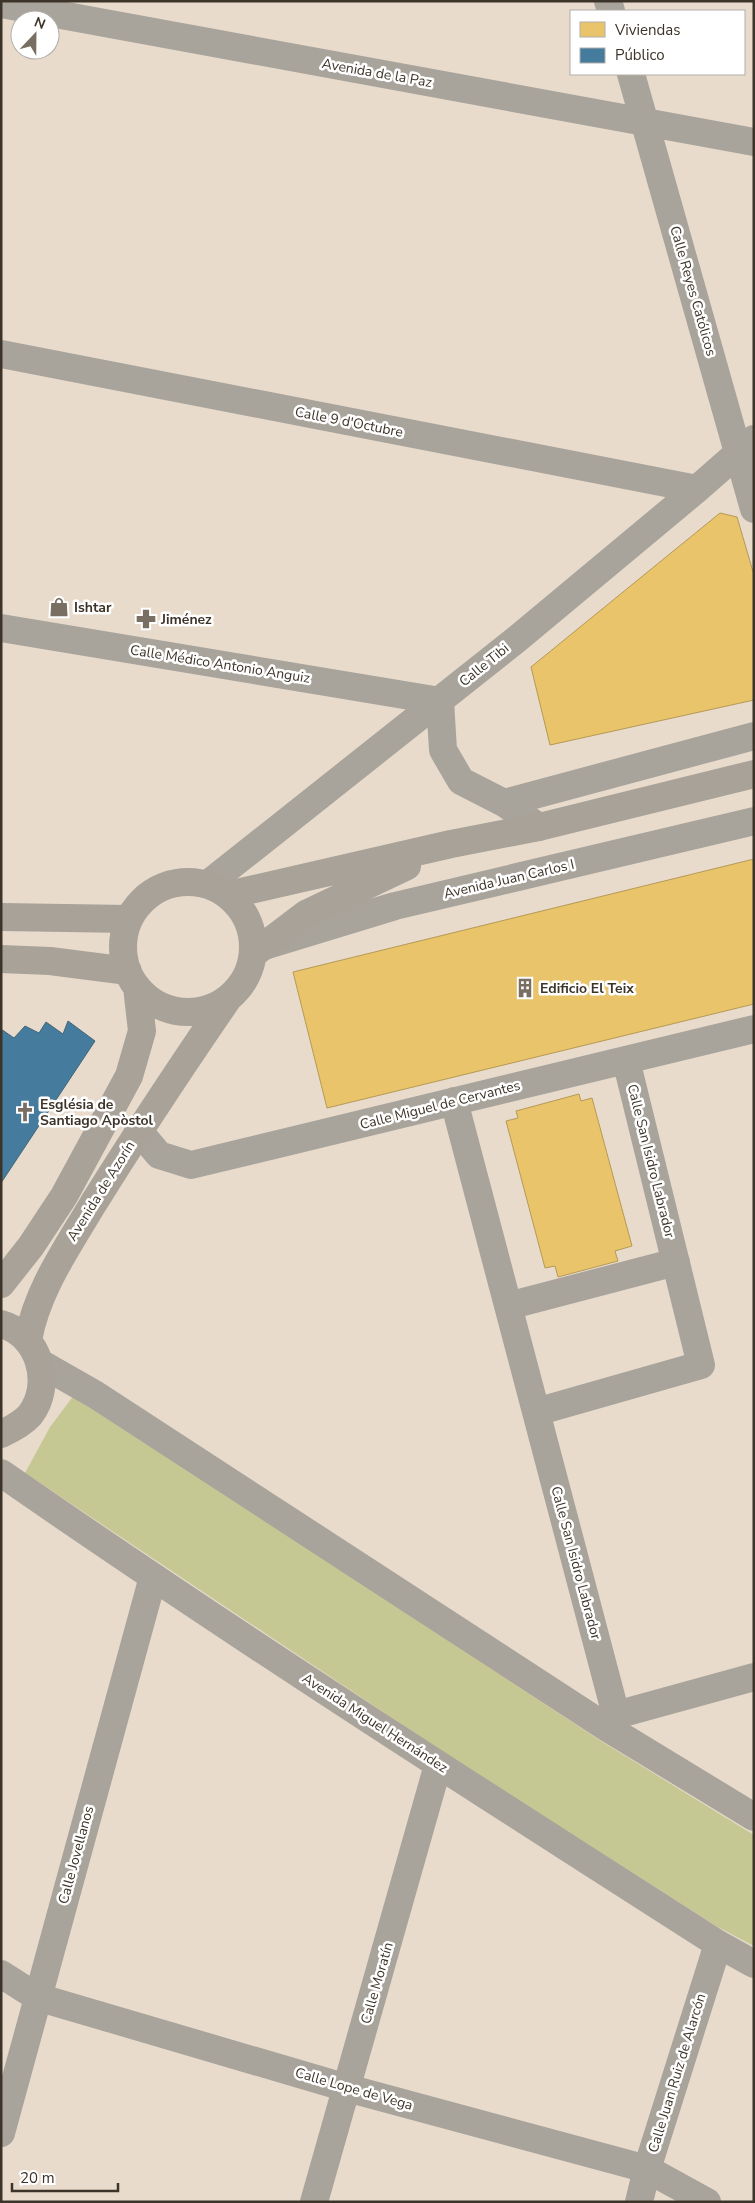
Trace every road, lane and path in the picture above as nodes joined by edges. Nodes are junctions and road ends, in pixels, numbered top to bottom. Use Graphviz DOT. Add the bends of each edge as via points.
graph roads {
  1 [pos="1,4"];
  2 [pos="630,75"];
  3 [pos="646,123"];
  4 [pos="754,142"];
  5 [pos="1,354"];
  6 [pos="746,446"];
  7 [pos="697,489"];
  8 [pos="754,509"];
  9 [pos="1,628"];
  10 [pos="440,701"];
  11 [pos="754,736"];
  12 [pos="754,774"];
  13 [pos="504,803"];
  14 [pos="754,821"];
  15 [pos="539,827"];
  16 [pos="451,844"];
  17 [pos="218,890"];
  18 [pos="1,917"];
  19 [pos="129,919"];
  20 [pos="259,950"];
  21 [pos="1,959"];
  22 [pos="132,979"];
  23 [pos="226,1000"];
  24 [pos="754,1029"];
  25 [pos="626,1060"];
  26 [pos="454,1101"];
  27 [pos="138,1130"];
  28 [pos="676,1262"];
  29 [pos="1,1284"];
  30 [pos="508,1306"];
  31 [pos="1,1324"];
  32 [pos="34,1352"];
  33 [pos="536,1412"];
  34 [pos="1,1434"];
  35 [pos="1,1473"];
  36 [pos="152,1577"];
  37 [pos="754,1677"];
  38 [pos="611,1721"];
  39 [pos="438,1765"];
  40 [pos="754,1817"];
  41 [pos="718,1944"];
  42 [pos="754,1964"];
  43 [pos="1,1974"];
  44 [pos="37,1997"];
  45 [pos="347,2088"];
  46 [pos="1,2134"];
  47 [pos="647,2169"];
  48 [pos="314,2202"];
  49 [pos="639,2202"];
  50 [pos="707,2202"];
  1 -- 3 [label="street, Avenida de la Paz"];
  2 -- 3 [label="street, Calle Reyes Católicos"];
  3 -- 4 [label="street, Avenida de la Paz"];
  3 -- 6 [label="street, Calle Reyes Católicos"];
  5 -- 7 [label="street, Calle 9 d'Octubre"];
  6 -- 7 [label="street, Calle Tibi"];
  6 -- 8 [label="street, Calle Reyes Católicos"];
  7 -- 10 [label="street, Calle Tibi"];
  9 -- 10 [label="street, Calle Médico Antonio Anguiz"];
  10 -- 13 [label="street" via="443,750 461,781"];
  10 -- 17 [label="street, Calle Tibi"];
  11 -- 13 [label="street"];
  12 -- 15 [label="main road"];
  13 -- 15 [label="street"];
  14 -- 20 [label="street, Avenida Juan Carlos I" via="395,906"];
  15 -- 16 [label="main road"];
  16 -- 17 [label="main road"];
  16 -- 20 [label="main road" via="306,914"];
  17 -- 19 [label="main road" via="189,881 171,883 153,891 139,903"];
  17 -- 20 [label="main road" via="240,907"];
  18 -- 19 [label="main road"];
  19 -- 22 [label="main road" via="123,936 123,954"];
  20 -- 23 [label="main road" via="240,987"];
  21 -- 22 [label="main road" via="50,961"];
  22 -- 23 [label="main road" via="154,1002 172,1010 191,1012"];
  22 -- 29 [label="main road, Avenida de Azorín" via="142,1031 129,1076 64,1196"];
  23 -- 27 [label="main road, Avenida de Azorín"];
  24 -- 25 [label="street, Calle Miguel de Cervantes"];
  25 -- 26 [label="street, Calle Miguel de Cervantes"];
  25 -- 28 [label="street, Calle San Isidro Labrador"];
  26 -- 27 [label="street, Calle Miguel de Cervantes" via="191,1166 159,1155"];
  26 -- 30 [label="street, Calle San Isidro Labrador"];
  27 -- 32 [label="main road, Avenida de Azorín" via="54,1268 32,1316"];
  28 -- 30 [label="street"];
  28 -- 33 [label="street, Calle San Isidro Labrador" via="701,1365"];
  30 -- 33 [label="street, Calle San Isidro Labrador"];
  31 -- 32 [label="main road" via="20,1333"];
  32 -- 34 [label="main road, Avenida de Azorín" via="42,1381 39,1399 17,1427"];
  32 -- 38 [label="street" via="96,1395"];
  33 -- 38 [label="street, Calle San Isidro Labrador"];
  35 -- 36 [label="street, Avenida Miguel Hernández"];
  36 -- 39 [label="street, Avenida Miguel Hernández"];
  36 -- 44 [label="street, Calle Jovellanos"];
  37 -- 38 [label="street"];
  38 -- 40 [label="street"];
  39 -- 41 [label="street, Avenida Miguel Hernández"];
  39 -- 45 [label="street, Calle Moratín"];
  41 -- 42 [label="street, Avenida Miguel Hernández"];
  41 -- 47 [label="street, Calle Juan Ruiz de Alarcón"];
  43 -- 44 [label="street, Calle Lope de Vega"];
  44 -- 45 [label="street, Calle Lope de Vega"];
  44 -- 46 [label="street, Calle Jovellanos"];
  45 -- 47 [label="street, Calle Lope de Vega"];
  45 -- 48 [label="street, Calle Moratín"];
  47 -- 49 [label="street, Calle Juan Ruiz de Alarcón"];
  47 -- 50 [label="street, Calle Lope de Vega"];
}
